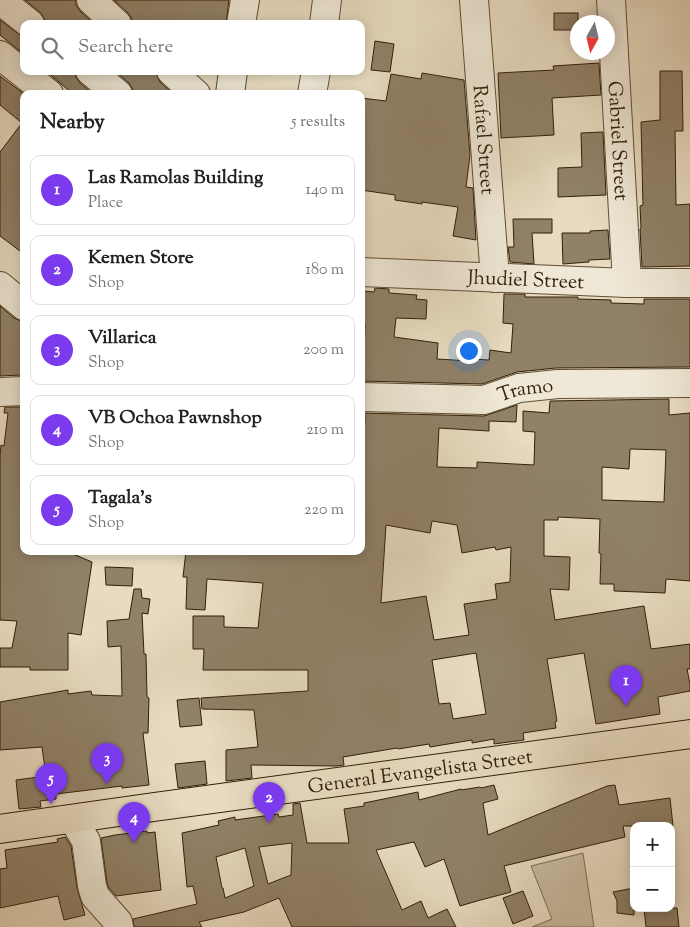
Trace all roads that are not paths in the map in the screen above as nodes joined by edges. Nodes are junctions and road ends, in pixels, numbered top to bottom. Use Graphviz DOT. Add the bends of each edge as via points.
graph roads {
  1 [pos="0,0"];
  2 [pos="91,0"];
  3 [pos="245,0"];
  4 [pos="327,0"];
  5 [pos="474,0"];
  6 [pos="610,0"];
  7 [pos="25,20"];
  8 [pos="113,20"];
  9 [pos="242,20"];
  10 [pos="324,20"];
  11 [pos="0,55"];
  12 [pos="20,71"];
  13 [pos="25,75"];
  14 [pos="95,75"];
  15 [pos="175,75"];
  16 [pos="232,75"];
  17 [pos="315,75"];
  18 [pos="44,90"];
  19 [pos="113,90"];
  20 [pos="191,90"];
  21 [pos="231,90"];
  22 [pos="313,90"];
  23 [pos="365,272"];
  24 [pos="495,278"];
  25 [pos="627,283"];
  26 [pos="690,283"];
  27 [pos="0,286"];
  28 [pos="20,303"];
  29 [pos="690,383"];
  30 [pos="0,392"];
  31 [pos="20,392"];
  32 [pos="365,397"];
  33 [pos="690,734"];
  34 [pos="73,819"];
  35 [pos="0,829"];
  36 [pos="119,927"];
  1 -- 7 [label="street"];
  2 -- 8 [label="street"];
  3 -- 9 [label="street"];
  4 -- 10 [label="street"];
  5 -- 24 [label="street, Rafael Street"];
  6 -- 25 [label="street, Gabriel Street"];
  11 -- 12 [label="street"];
  13 -- 18 [label="street"];
  14 -- 19 [label="street"];
  15 -- 20 [label="street"];
  16 -- 21 [label="street"];
  17 -- 22 [label="street"];
  23 -- 24 [label="street, Jhudiel Street"];
  24 -- 25 [label="street, Jhudiel Street"];
  25 -- 26 [label="street, Jhudiel Street"];
  27 -- 28 [label="street"];
  29 -- 32 [label="street, Tramo" via="558,384 519,388 484,400"];
  30 -- 31 [label="street"];
  33 -- 34 [label="main road, General Evangelista Street"];
  34 -- 35 [label="main road, General Evangelista Street"];
  34 -- 36 [label="street" via="86,841 95,896"];
}
